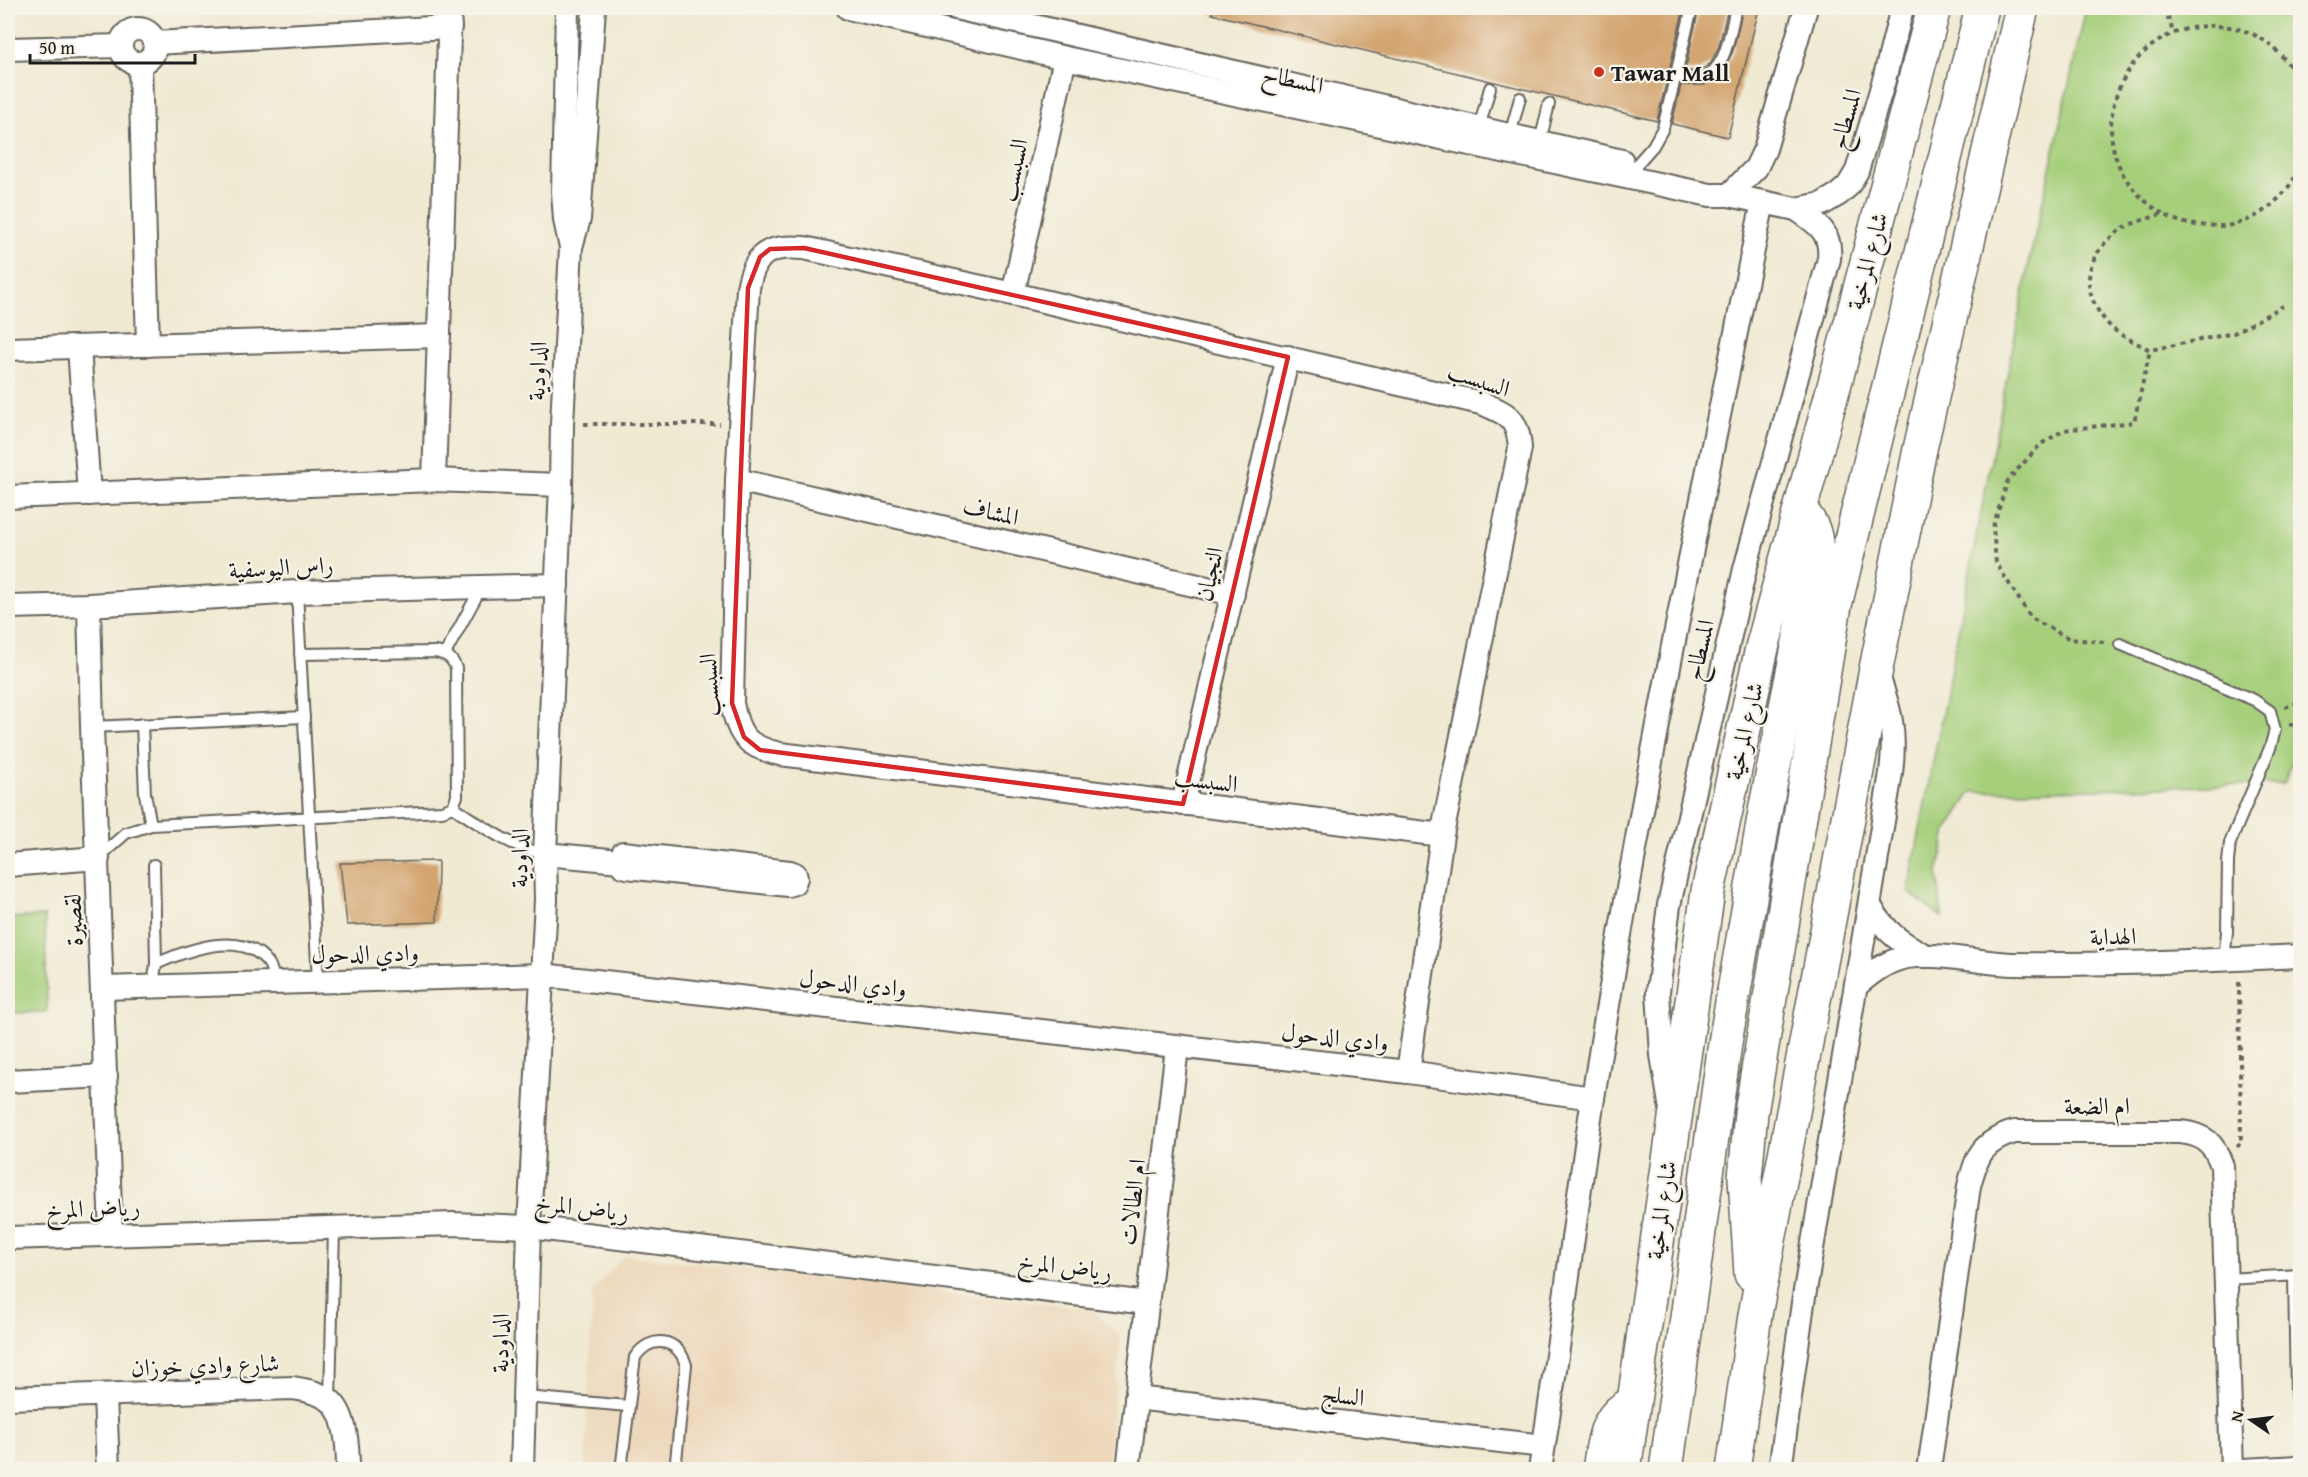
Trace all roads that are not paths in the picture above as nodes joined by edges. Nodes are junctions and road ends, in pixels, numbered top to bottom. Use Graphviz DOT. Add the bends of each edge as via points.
graph roads {
  1 [pos="567,8"];
  2 [pos="594,8"];
  3 [pos="848,8"];
  4 [pos="956,8"];
  5 [pos="1692,8"];
  6 [pos="1736,8"];
  7 [pos="1806,8"];
  8 [pos="1902,8"];
  9 [pos="1934,8"];
  10 [pos="1982,8"];
  11 [pos="2022,8"];
  12 [pos="450,17"];
  13 [pos="143,26"];
  14 [pos="121,46"];
  15 [pos="8,49"];
  16 [pos="1065,58"];
  17 [pos="140,63"];
  18 [pos="1677,77"];
  19 [pos="1490,88"];
  20 [pos="1520,98"];
  21 [pos="1549,104"];
  22 [pos="1479,128"];
  23 [pos="1510,135"];
  24 [pos="1540,142"];
  25 [pos="1635,171"];
  26 [pos="1729,195"];
  27 [pos="1763,202"];
  28 [pos="1796,208"];
  29 [pos="571,247"];
  30 [pos="1013,294"];
  31 [pos="439,336"];
  32 [pos="148,345"];
  33 [pos="79,347"];
  34 [pos="8,349"];
  35 [pos="1288,357"];
  36 [pos="434,480"];
  37 [pos="737,480"];
  38 [pos="561,485"];
  39 [pos="89,494"];
  40 [pos="8,497"];
  41 [pos="1800,510"];
  42 [pos="556,585"];
  43 [pos="481,588"];
  44 [pos="297,592"];
  45 [pos="1233,594"];
  46 [pos="89,604"];
  47 [pos="8,607"];
  48 [pos="2120,644"];
  49 [pos="300,654"];
  50 [pos="445,654"];
  51 [pos="1876,669"];
  52 [pos="303,717"];
  53 [pos="142,724"];
  54 [pos="92,727"];
  55 [pos="1183,804"];
  56 [pos="453,807"];
  57 [pos="309,817"];
  58 [pos="151,825"];
  59 [pos="1442,835"];
  60 [pos="545,854"];
  61 [pos="98,858"];
  62 [pos="8,865"];
  63 [pos="154,865"];
  64 [pos="704,869"];
  65 [pos="1870,906"];
  66 [pos="1926,956"];
  67 [pos="2301,956"];
  68 [pos="2231,960"];
  69 [pos="154,975"];
  70 [pos="542,975"];
  71 [pos="318,981"];
  72 [pos="275,982"];
  73 [pos="1856,986"];
  74 [pos="103,988"];
  75 [pos="1177,1047"];
  76 [pos="1408,1072"];
  77 [pos="106,1076"];
  78 [pos="8,1081"];
  79 [pos="1593,1098"];
  80 [pos="1674,1123"];
  81 [pos="529,1227"];
  82 [pos="334,1228"];
  83 [pos="111,1234"];
  84 [pos="8,1238"];
  85 [pos="2297,1275"];
  86 [pos="2226,1279"];
  87 [pos="1147,1303"];
  88 [pos="1755,1315"];
  89 [pos="105,1396"];
  90 [pos="526,1396"];
  91 [pos="8,1398"];
  92 [pos="1136,1398"];
  93 [pos="330,1400"];
  94 [pos="1633,1402"];
  95 [pos="2301,1402"];
  96 [pos="628,1406"];
  97 [pos="1544,1446"];
  98 [pos="1786,1466"];
  99 [pos="2301,1467"];
  100 [pos="108,1470"];
  101 [pos="348,1470"];
  102 [pos="522,1470"];
  103 [pos="621,1470"];
  104 [pos="675,1470"];
  105 [pos="1128,1470"];
  106 [pos="1540,1470"];
  107 [pos="1599,1470"];
  108 [pos="1624,1470"];
  109 [pos="1666,1470"];
  110 [pos="1732,1470"];
  111 [pos="1929,1470"];
  112 [pos="2232,1470"];
  113 [pos="2243,1470"];
  1 -- 29 [label="street, الداودية" via="564,211"];
  2 -- 29 [label="street, الداودية" via="579,219"];
  3 -- 16 [label="street, المسطاح"];
  4 -- 22 [label="street, المسطاح"];
  5 -- 18 [label="lane"];
  6 -- 18 [label="lane" via="1719,66 1701,78"];
  7 -- 26 [label="street" via="1765,149 1756,168"];
  8 -- 28 [label="street, المسطاح" via="1857,171 1848,186 1831,200"];
  9 -- 41 [label="highway, شارع المرخية"];
  10 -- 88 [label="highway" via="1835,605 1751,1113 1744,1177"];
  11 -- 51 [label="highway" via="1920,449"];
  12 -- 13 [label="street"];
  12 -- 31 [label="street"];
  13 -- 14 [label="street" via="126,34"];
  13 -- 17 [label="street" via="155,48 150,58"];
  14 -- 15 [label="street"];
  14 -- 17 [label="street" via="124,57"];
  16 -- 25 [label="street, المسطاح"];
  16 -- 30 [label="street, السبسب"];
  17 -- 32 [label="street"];
  18 -- 25 [label="lane" via="1660,135"];
  19 -- 22 [label="lane"];
  20 -- 23 [label="lane"];
  21 -- 24 [label="lane"];
  22 -- 23 [label="street, المسطاح"];
  23 -- 24 [label="street, المسطاح"];
  24 -- 25 [label="street, المسطاح"];
  25 -- 26 [label="street, المسطاح" via="1712,186"];
  26 -- 27 [label="street, المسطاح"];
  27 -- 28 [label="street, المسطاح"];
  27 -- 79 [label="street" via="1689,558"];
  28 -- 80 [label="street, المسطاح" via="1827,237 1829,259 1745,568 1669,905 1658,1003"];
  29 -- 38 [label="street, الداودية"];
  30 -- 35 [label="street, السبسب"];
  30 -- 37 [label="street, السبسب" via="804,248 770,249 751,272 748,288"];
  31 -- 32 [label="street"];
  31 -- 36 [label="street"];
  32 -- 33 [label="street"];
  33 -- 34 [label="street"];
  33 -- 39 [label="street"];
  35 -- 45 [label="street, النجيان"];
  35 -- 59 [label="street, السبسب" via="1481,403 1511,417 1519,430 1520,448"];
  36 -- 38 [label="street"];
  36 -- 39 [label="street"];
  37 -- 45 [label="street, المشاف"];
  37 -- 55 [label="street, السبسب" via="732,703 744,737 760,750"];
  38 -- 42 [label="street, الداودية"];
  39 -- 40 [label="street"];
  41 -- 80 [label="highway, شارع المرخية" via="1762,648 1708,891"];
  41 -- 109 [label="highway" via="1811,522 1817,553 1728,1021"];
  42 -- 43 [label="street, راس اليوسفية"];
  42 -- 60 [label="street, الداودية"];
  43 -- 44 [label="street, راس اليوسفية"];
  43 -- 50 [label="lane"];
  44 -- 46 [label="street, راس اليوسفية"];
  44 -- 49 [label="lane"];
  45 -- 55 [label="street, النجيان"];
  46 -- 47 [label="street, راس اليوسفية"];
  46 -- 54 [label="street, لقصيرة"];
  48 -- 68 [label="lane" via="2254,700 2270,711 2274,720 2270,748 2230,843"];
  49 -- 50 [label="lane"];
  49 -- 52 [label="lane"];
  50 -- 56 [label="lane" via="456,668 457,796"];
  51 -- 65 [label="street" via="1890,708 1894,746"];
  51 -- 88 [label="highway"];
  52 -- 53 [label="lane"];
  52 -- 57 [label="lane"];
  53 -- 54 [label="lane"];
  53 -- 58 [label="lane" via="145,794"];
  54 -- 61 [label="street, لقصيرة"];
  55 -- 59 [label="street, السبسب"];
  56 -- 57 [label="lane" via="442,811"];
  56 -- 60 [label="lane" via="525,850"];
  57 -- 58 [label="lane"];
  57 -- 71 [label="lane"];
  58 -- 61 [label="lane" via="126,833"];
  59 -- 76 [label="street, السبسب"];
  60 -- 64 [label="street" via="620,861 627,867"];
  60 -- 70 [label="street, الداودية"];
  61 -- 62 [label="street"];
  61 -- 74 [label="street, لقصيرة"];
  63 -- 69 [label="lane"];
  65 -- 66 [label="street, الهداية" via="1895,939"];
  65 -- 73 [label="street"];
  66 -- 68 [label="street, الهداية" via="2009,964"];
  66 -- 73 [label="street, الهداية" via="1888,963"];
  67 -- 68 [label="street, الهداية"];
  69 -- 72 [label="street, وادي الدحول"];
  69 -- 72 [label="lane" via="196,948 211,945 250,948 269,965"];
  69 -- 74 [label="street, وادي الدحول"];
  70 -- 71 [label="street, وادي الدحول"];
  70 -- 75 [label="street, وادي الدحول"];
  70 -- 81 [label="street, الداودية"];
  71 -- 72 [label="street, وادي الدحول"];
  73 -- 98 [label="street" via="1803,1303"];
  74 -- 77 [label="street, لقصيرة"];
  75 -- 76 [label="street, وادي الدحول"];
  75 -- 87 [label="street, ام الطالات"];
  76 -- 79 [label="street, وادي الدحول"];
  77 -- 78 [label="street"];
  77 -- 83 [label="street, لقصيرة"];
  79 -- 97 [label="street"];
  80 -- 94 [label="highway, شارع المرخية"];
  81 -- 82 [label="street, رياض المرخ" via="453,1224"];
  81 -- 87 [label="street, رياض المرخ"];
  81 -- 90 [label="street, الداودية"];
  82 -- 83 [label="street, رياض المرخ"];
  82 -- 93 [label="lane"];
  83 -- 84 [label="street, رياض المرخ"];
  85 -- 86 [label="lane"];
  85 -- 95 [label="lane" via="2296,1395"];
  86 -- 111 [label="street, ام الضعة" via="2222,1166 2210,1143 2196,1134 2014,1132 1997,1137 1981,1150 1969,1186"];
  86 -- 112 [label="street, ام الضعة"];
  87 -- 92 [label="street, ام الطالات"];
  88 -- 110 [label="highway"];
  89 -- 91 [label="street, شارع وادي خوزان"];
  89 -- 93 [label="street, شارع وادي خوزان" via="292,1388"];
  89 -- 100 [label="street"];
  90 -- 96 [label="lane"];
  90 -- 102 [label="street, الداودية"];
  92 -- 97 [label="street, السلج"];
  92 -- 105 [label="street, ام الطالات"];
  93 -- 101 [label="street" via="345,1429"];
  94 -- 107 [label="highway" via="1617,1412 1608,1424"];
  94 -- 108 [label="highway, شارع المرخية"];
  96 -- 103 [label="lane"];
  96 -- 104 [label="lane" via="635,1357 641,1349 659,1342 677,1348 686,1365"];
  97 -- 106 [label="street"];
  99 -- 113 [label="street"];
}
